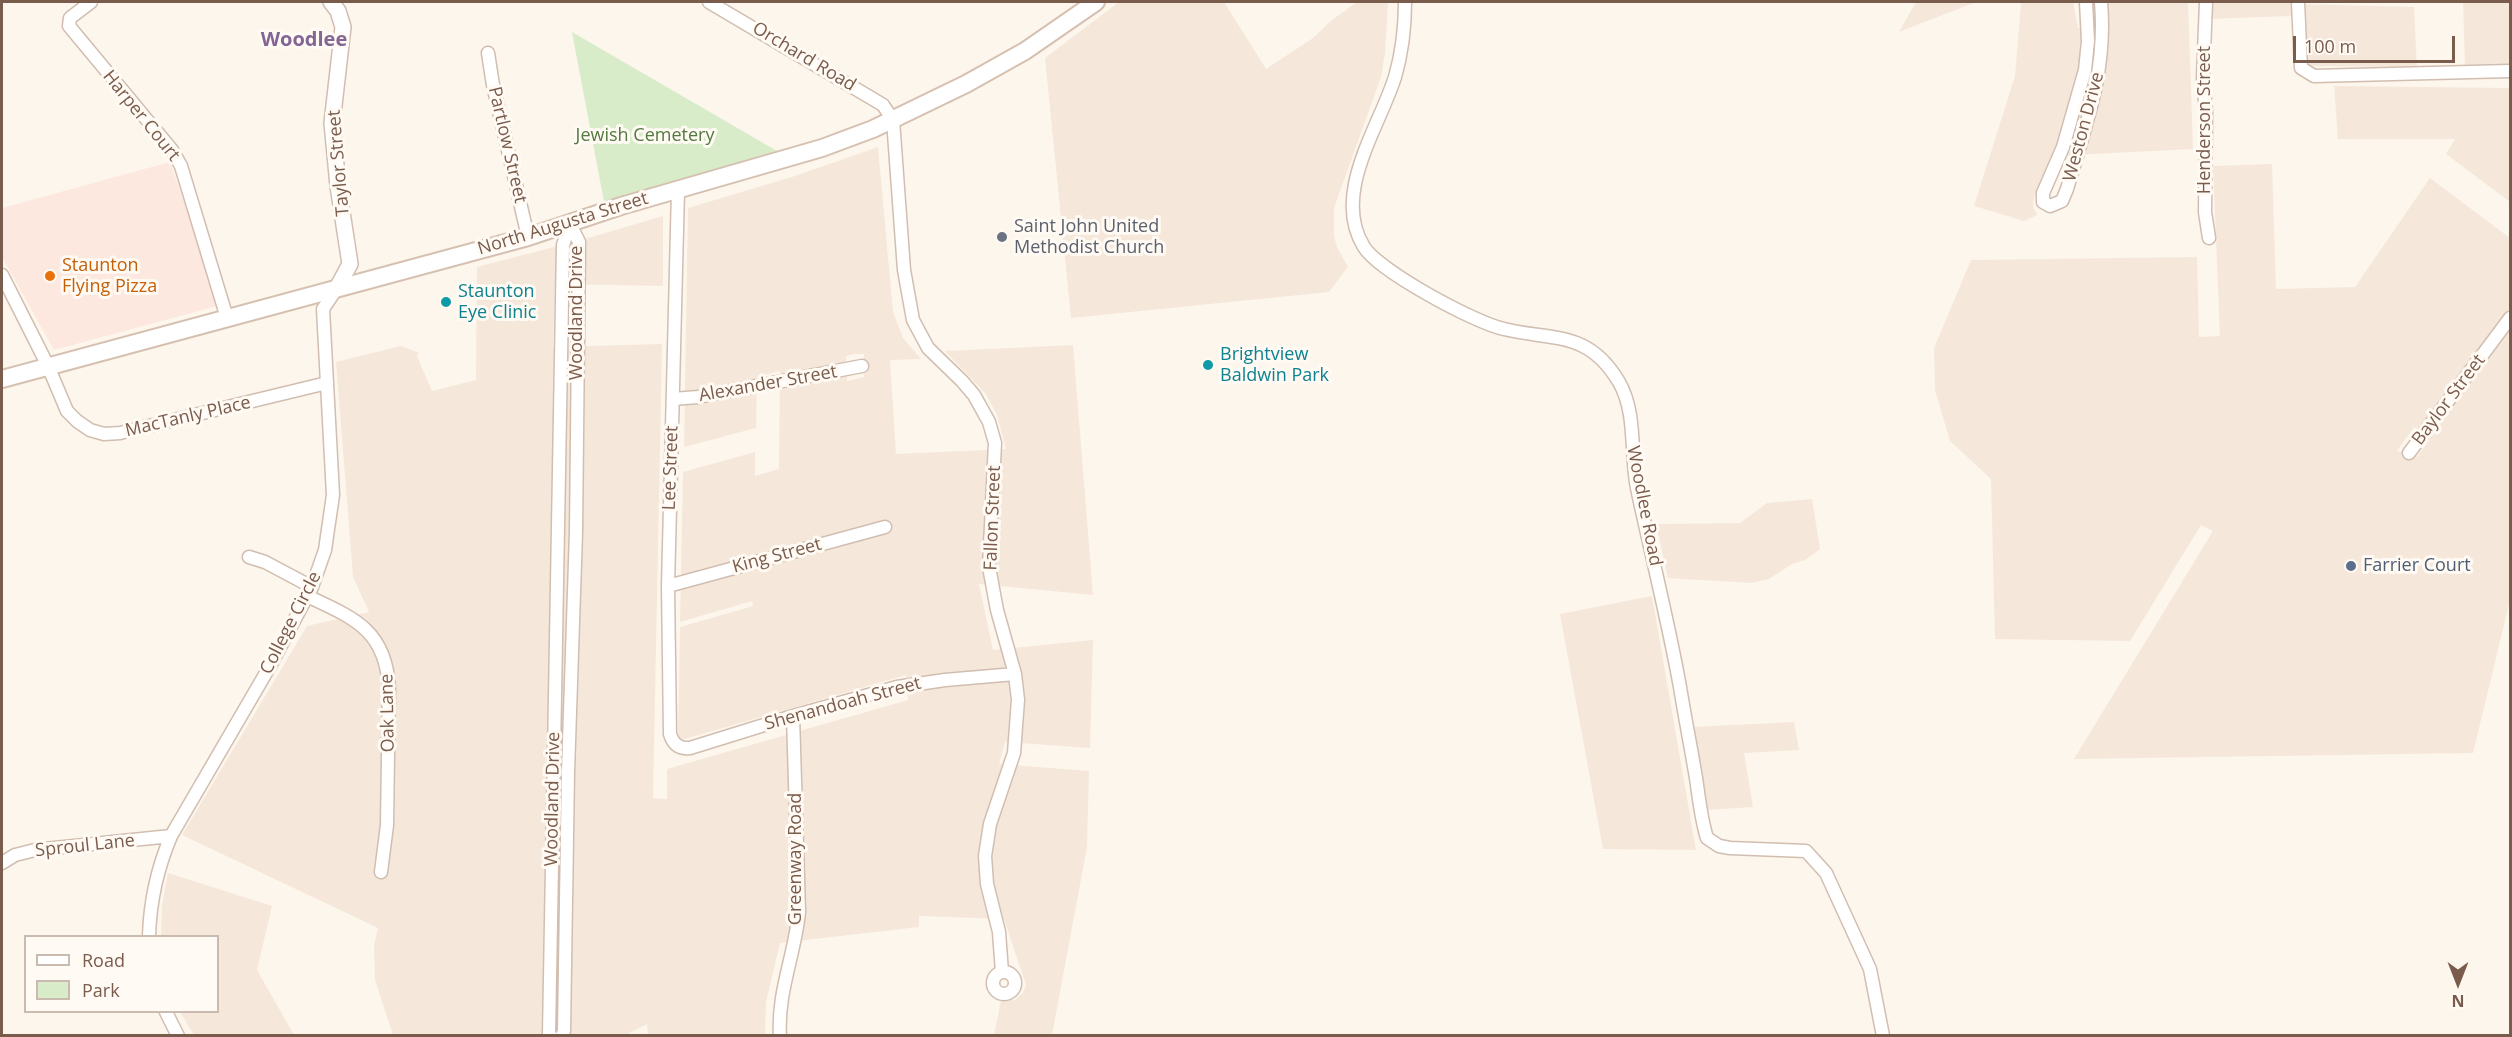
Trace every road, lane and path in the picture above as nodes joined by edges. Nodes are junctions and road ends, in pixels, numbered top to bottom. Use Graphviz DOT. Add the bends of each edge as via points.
graph roads {
  1 [pos="91,2"];
  2 [pos="331,2"];
  3 [pos="709,2"];
  4 [pos="1094,2"];
  5 [pos="1405,2"];
  6 [pos="2086,2"];
  7 [pos="2101,2"];
  8 [pos="2206,2"];
  9 [pos="2298,2"];
  10 [pos="488,53"];
  11 [pos="2511,71"];
  12 [pos="892,120"];
  13 [pos="678,189"];
  14 [pos="570,224"];
  15 [pos="528,237"];
  16 [pos="2209,238"];
  17 [pos="2,275"];
  18 [pos="337,288"];
  19 [pos="227,318"];
  20 [pos="2511,318"];
  21 [pos="48,366"];
  22 [pos="862,366"];
  23 [pos="2,379"];
  24 [pos="327,383"];
  25 [pos="673,399"];
  26 [pos="2409,453"];
  27 [pos="885,527"];
  28 [pos="249,557"];
  29 [pos="668,586"];
  30 [pos="309,591"];
  31 [pos="1016,674"];
  32 [pos="793,716"];
  33 [pos="675,744"];
  34 [pos="171,836"];
  35 [pos="2,863"];
  36 [pos="381,872"];
  37 [pos="149,935"];
  38 [pos="1002,972"];
  39 [pos="167,1013"];
  40 [pos="178,1035"];
  41 [pos="551,1035"];
  42 [pos="562,1035"];
  43 [pos="780,1035"];
  44 [pos="1883,1035"];
  1 -- 19 [label="street, Harper Court" via="72,16 69,26 181,166"];
  2 -- 18 [label="street, Taylor Street" via="343,27 332,123 350,264"];
  3 -- 12 [label="street, Orchard Road" via="883,105"];
  4 -- 12 [label="main road, North Augusta Street" via="1017,56"];
  5 -- 44 [label="street, Woodlee Road" via="1395,77 1354,192 1354,214 1364,246 1384,267 1476,320 1502,329 1579,343 1597,356 1619,382 1627,404 1635,477 1670,633 1707,838 1730,848 1802,850 1817,861 1870,969"];
  6 -- 7 [label="street, Weston Drive" via="2085,70 2063,147 2042,197 2050,206 2062,201 2067,189 2096,89 2103,43"];
  8 -- 16 [label="street, Henderson Street" via="2203,78 2205,212"];
  9 -- 11 [label="street" via="2301,68 2314,76"];
  10 -- 15 [label="street, Partlow Street"];
  12 -- 13 [label="main road, North Augusta Street" via="822,148"];
  12 -- 31 [label="street, Fallon Street" via="904,270 913,320 928,348 974,395 994,437 989,567"];
  13 -- 14 [label="main road, North Augusta Street"];
  13 -- 25 [label="street, Lee Street"];
  14 -- 15 [label="main road, North Augusta Street"];
  14 -- 41 [label="street, Woodland Drive" via="563,245"];
  14 -- 42 [label="street, Woodland Drive" via="579,242 576,532"];
  15 -- 18 [label="main road, North Augusta Street"];
  17 -- 21 [label="street, MacTanly Place"];
  18 -- 19 [label="main road, North Augusta Street"];
  18 -- 24 [label="street, College Circle" via="323,309"];
  19 -- 21 [label="main road, North Augusta Street"];
  20 -- 26 [label="street, Baylor Street"];
  21 -- 23 [label="main road, North Augusta Street"];
  21 -- 24 [label="street, MacTanly Place" via="73,418 90,430 113,434"];
  22 -- 25 [label="street, Alexander Street" via="698,398"];
  24 -- 30 [label="street, College Circle" via="333,506 325,550"];
  25 -- 29 [label="street, Lee Street"];
  27 -- 29 [label="street, King Street"];
  28 -- 30 [label="street, Oak Lane" via="265,562"];
  29 -- 33 [label="street, Lee Street" via="670,734"];
  30 -- 34 [label="street, College Circle"];
  30 -- 36 [label="street, Oak Lane" via="364,627 377,642 387,666 387,825"];
  31 -- 32 [label="street, Shenandoah Street" via="909,685"];
  31 -- 38 [label="street, Fallon Street" via="1015,744 990,824 985,856"];
  32 -- 33 [label="street, Shenandoah Street" via="690,748"];
  32 -- 43 [label="street, Greenway Road" via="799,912 781,999"];
  34 -- 35 [label="street, Sproul Lane" via="35,850"];
  34 -- 37 [label="street, College Circle" via="159,864"];
  39 -- 40 [label="street"];
}
